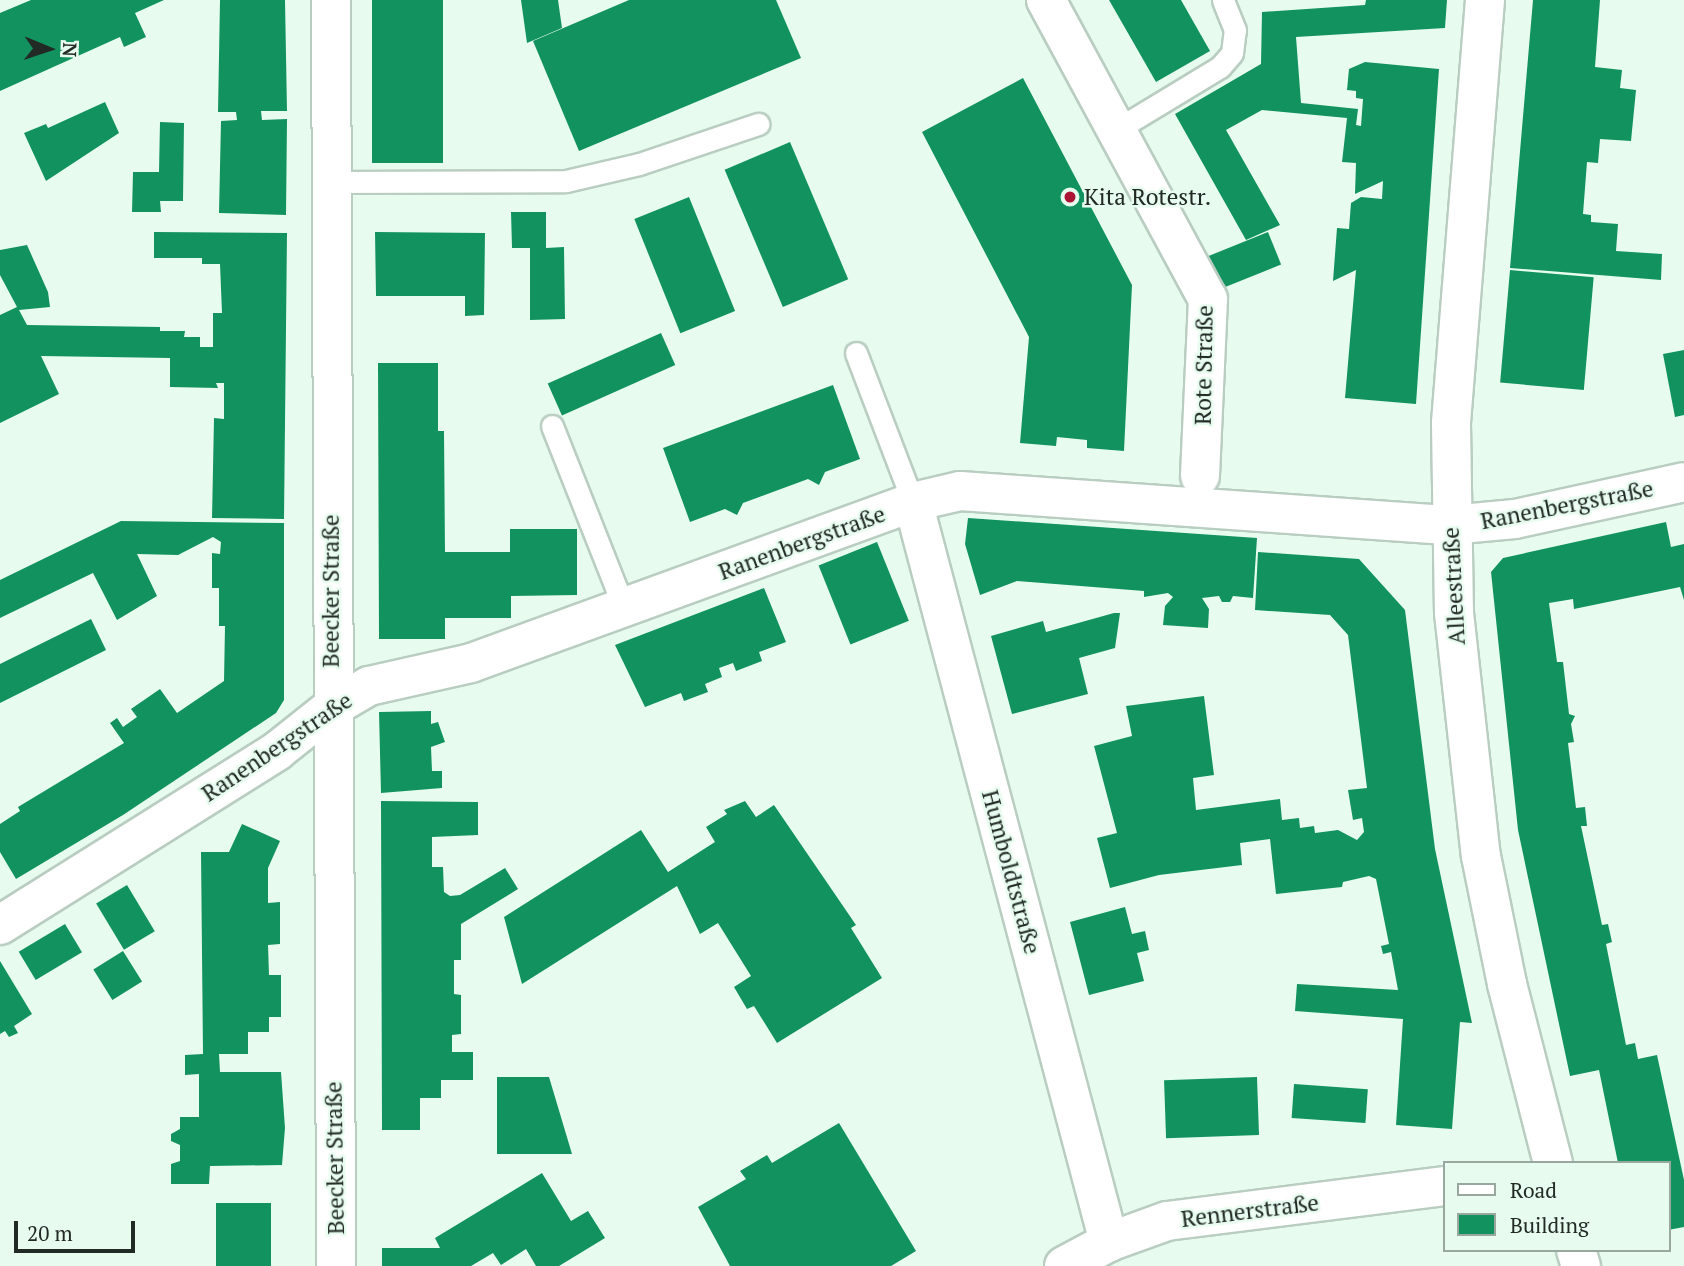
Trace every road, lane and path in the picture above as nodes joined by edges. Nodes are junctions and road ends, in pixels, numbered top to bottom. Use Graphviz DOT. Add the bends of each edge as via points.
graph roads {
  1 [pos="331,0"];
  2 [pos="1046,0"];
  3 [pos="1223,0"];
  4 [pos="1485,0"];
  5 [pos="758,124"];
  6 [pos="1116,130"];
  7 [pos="331,182"];
  8 [pos="856,353"];
  9 [pos="552,426"];
  10 [pos="1200,476"];
  11 [pos="1684,482"];
  12 [pos="913,502"];
  13 [pos="1450,525"];
  14 [pos="624,608"];
  15 [pos="331,708"];
  16 [pos="0,925"];
  17 [pos="1552,1161"];
  18 [pos="1442,1186"];
  19 [pos="1109,1242"];
  20 [pos="336,1266"];
  21 [pos="1064,1266"];
  1 -- 7 [label="street, Beecker Straße"];
  2 -- 6 [label="street, Rote Straße"];
  3 -- 6 [label="lane" via="1235,30 1232,53 1220,67"];
  4 -- 13 [label="street, Alleestraße" via="1452,414"];
  5 -- 7 [label="lane" via="639,164 566,181"];
  6 -- 10 [label="street, Rote Straße" via="1208,299"];
  7 -- 15 [label="street, Beecker Straße"];
  8 -- 12 [label="lane"];
  9 -- 14 [label="lane"];
  11 -- 13 [label="street, Ranenbergstraße" via="1515,519"];
  12 -- 13 [label="street, Ranenbergstraße" via="960,491"];
  12 -- 14 [label="street, Ranenbergstraße"];
  12 -- 19 [label="street, Humboldtstraße"];
  13 -- 17 [label="street, Alleestraße" via="1454,613 1481,856 1507,984"];
  14 -- 15 [label="street, Ranenbergstraße" via="471,663 369,686"];
  15 -- 16 [label="street, Ranenbergstraße" via="277,751"];
  15 -- 20 [label="street, Beecker Straße"];
  18 -- 19 [label="street, Rennerstraße" via="1167,1221"];
  19 -- 21 [label="street, Rennerstraße"];
}
